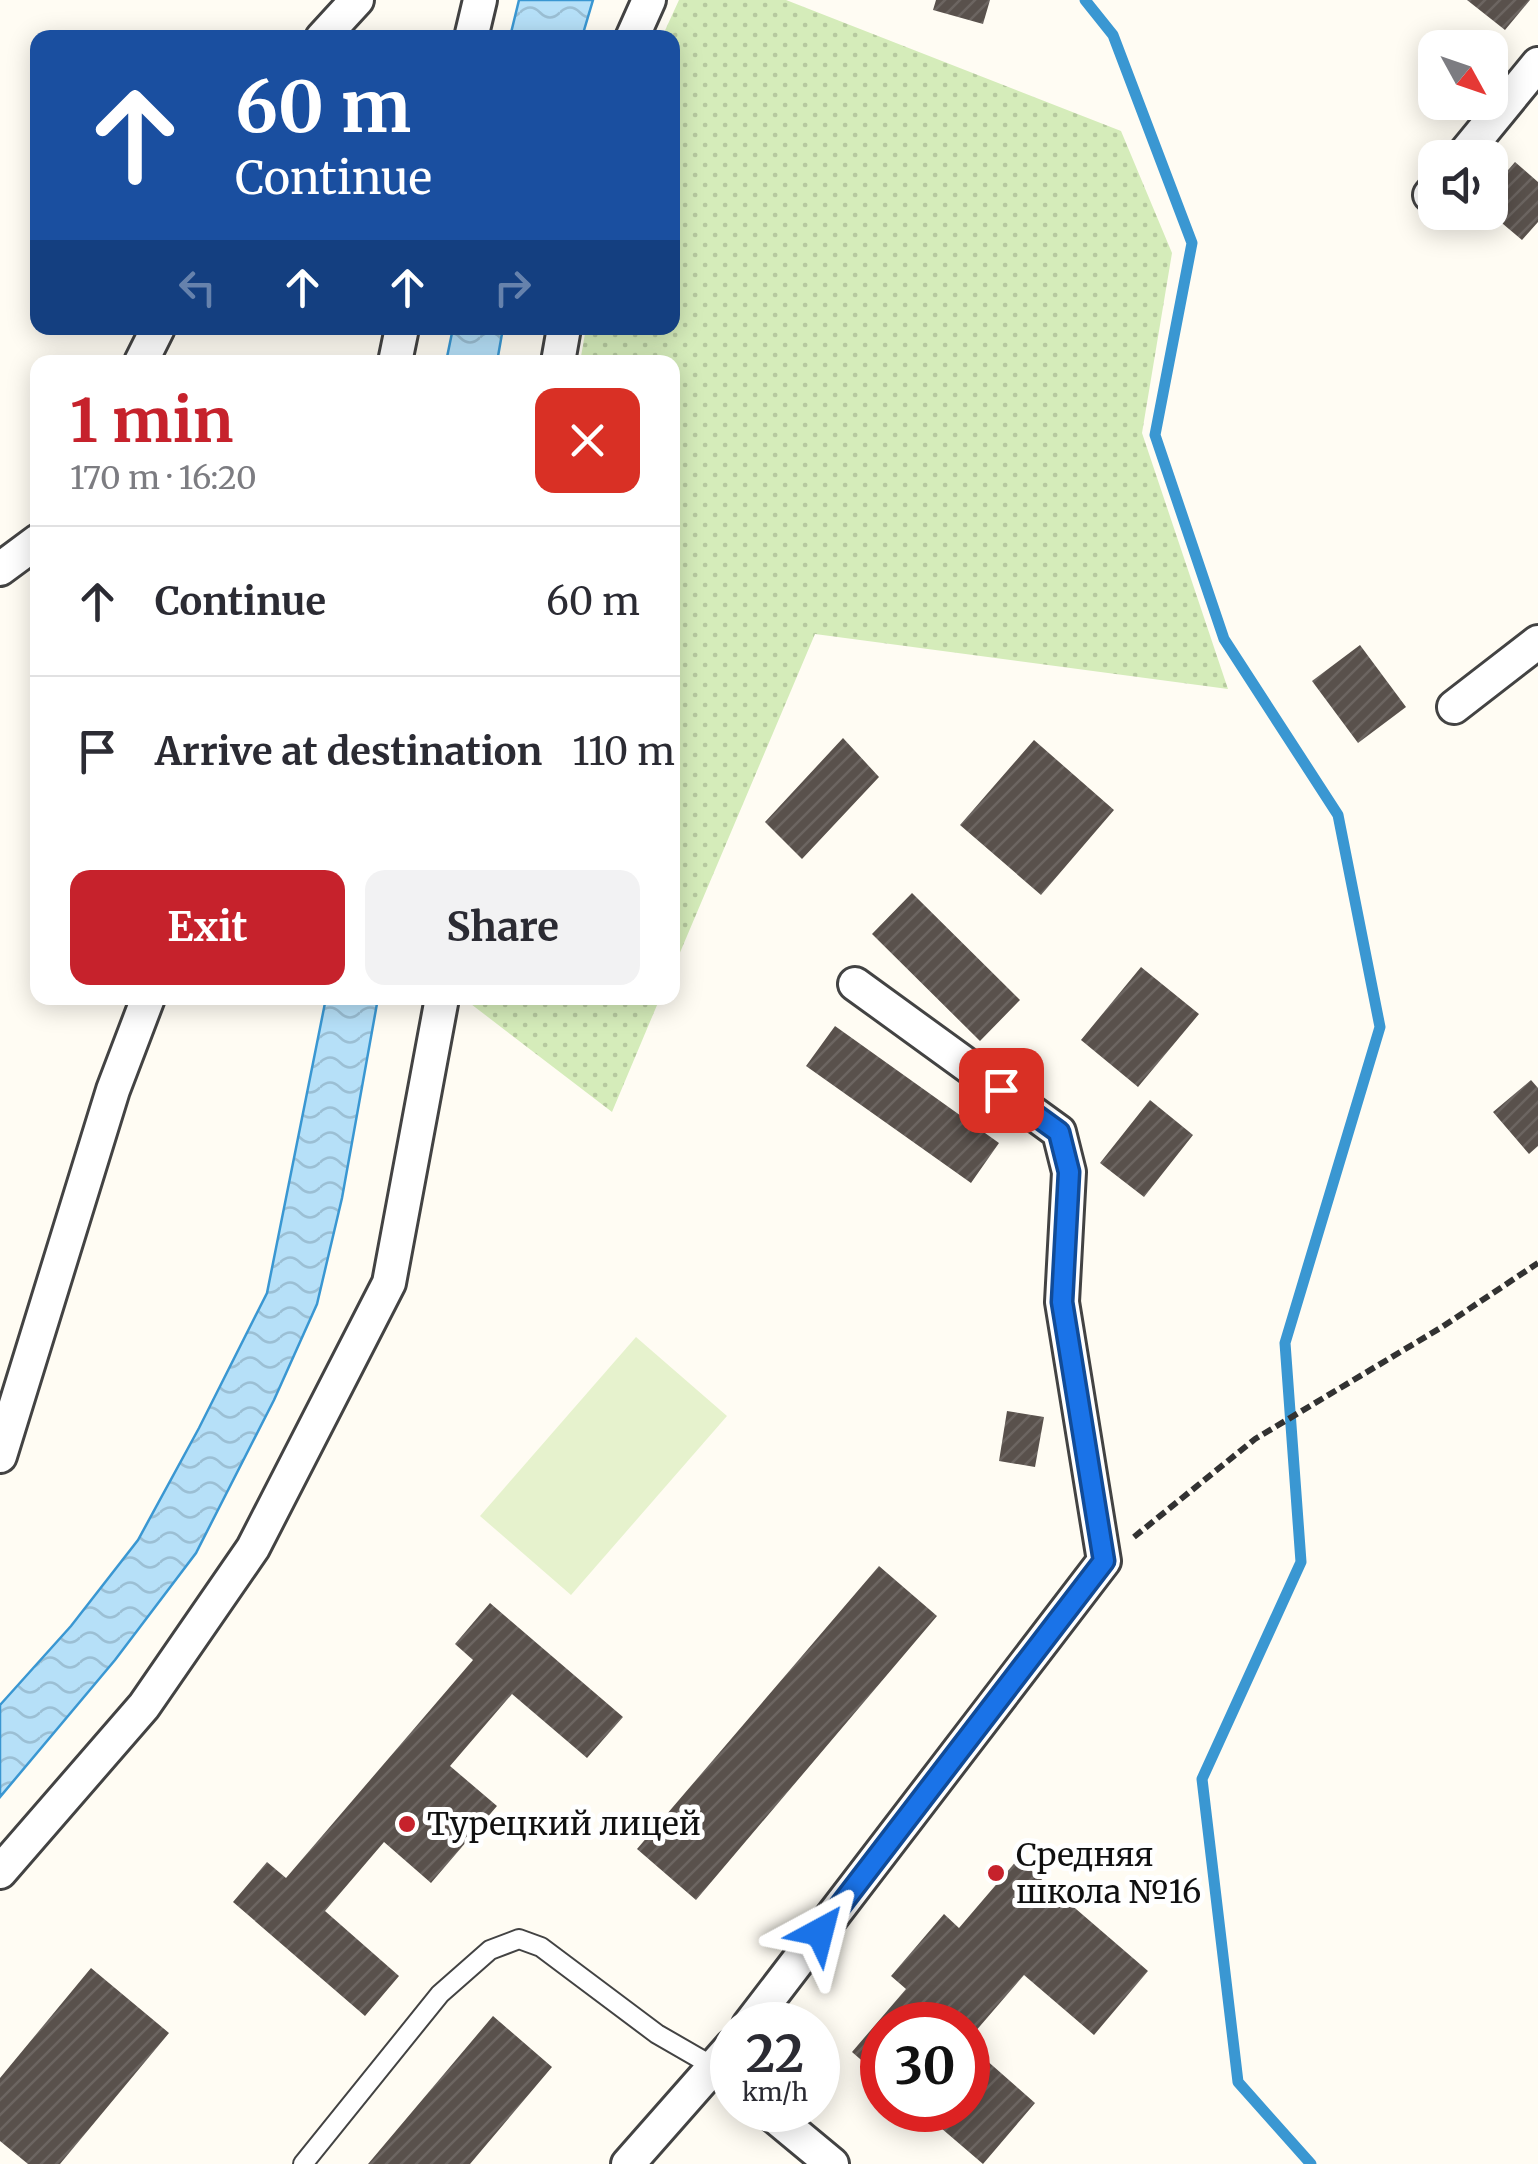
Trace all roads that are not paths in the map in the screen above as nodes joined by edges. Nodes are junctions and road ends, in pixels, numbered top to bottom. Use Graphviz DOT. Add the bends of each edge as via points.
graph roads {
  1 [pos="357,0"];
  2 [pos="480,0"];
  3 [pos="649,0"];
  4 [pos="329,30"];
  5 [pos="473,30"];
  6 [pos="636,30"];
  7 [pos="1538,64"];
  8 [pos="1476,140"];
  9 [pos="30,548"];
  10 [pos="0,569"];
  11 [pos="1538,642"];
  12 [pos="1454,707"];
  13 [pos="855,984"];
  14 [pos="145,1005"];
  15 [pos="441,1005"];
  16 [pos="0,1456"];
  17 [pos="0,1872"];
  18 [pos="767,2002"];
  19 [pos="710,2058"];
  20 [pos="710,2082"];
  21 [pos="793,2132"];
  22 [pos="303,2164"];
  23 [pos="628,2164"];
  24 [pos="832,2164"];
  1 -- 4 [label="street"];
  2 -- 5 [label="street"];
  3 -- 6 [label="street"];
  7 -- 8 [label="street"];
  9 -- 10 [label="street"];
  11 -- 12 [label="street"];
  13 -- 18 [label="street" via="1059,1132 1069,1172 1062,1302 1104,1561"];
  14 -- 16 [label="street"];
  15 -- 17 [label="street" via="389,1284 252,1548 144,1706"];
  19 -- 22 [label="lane" via="656,2034 541,1947 519,1940 490,1950 440,1994"];
  20 -- 23 [label="street"];
  21 -- 24 [label="street"];
}
